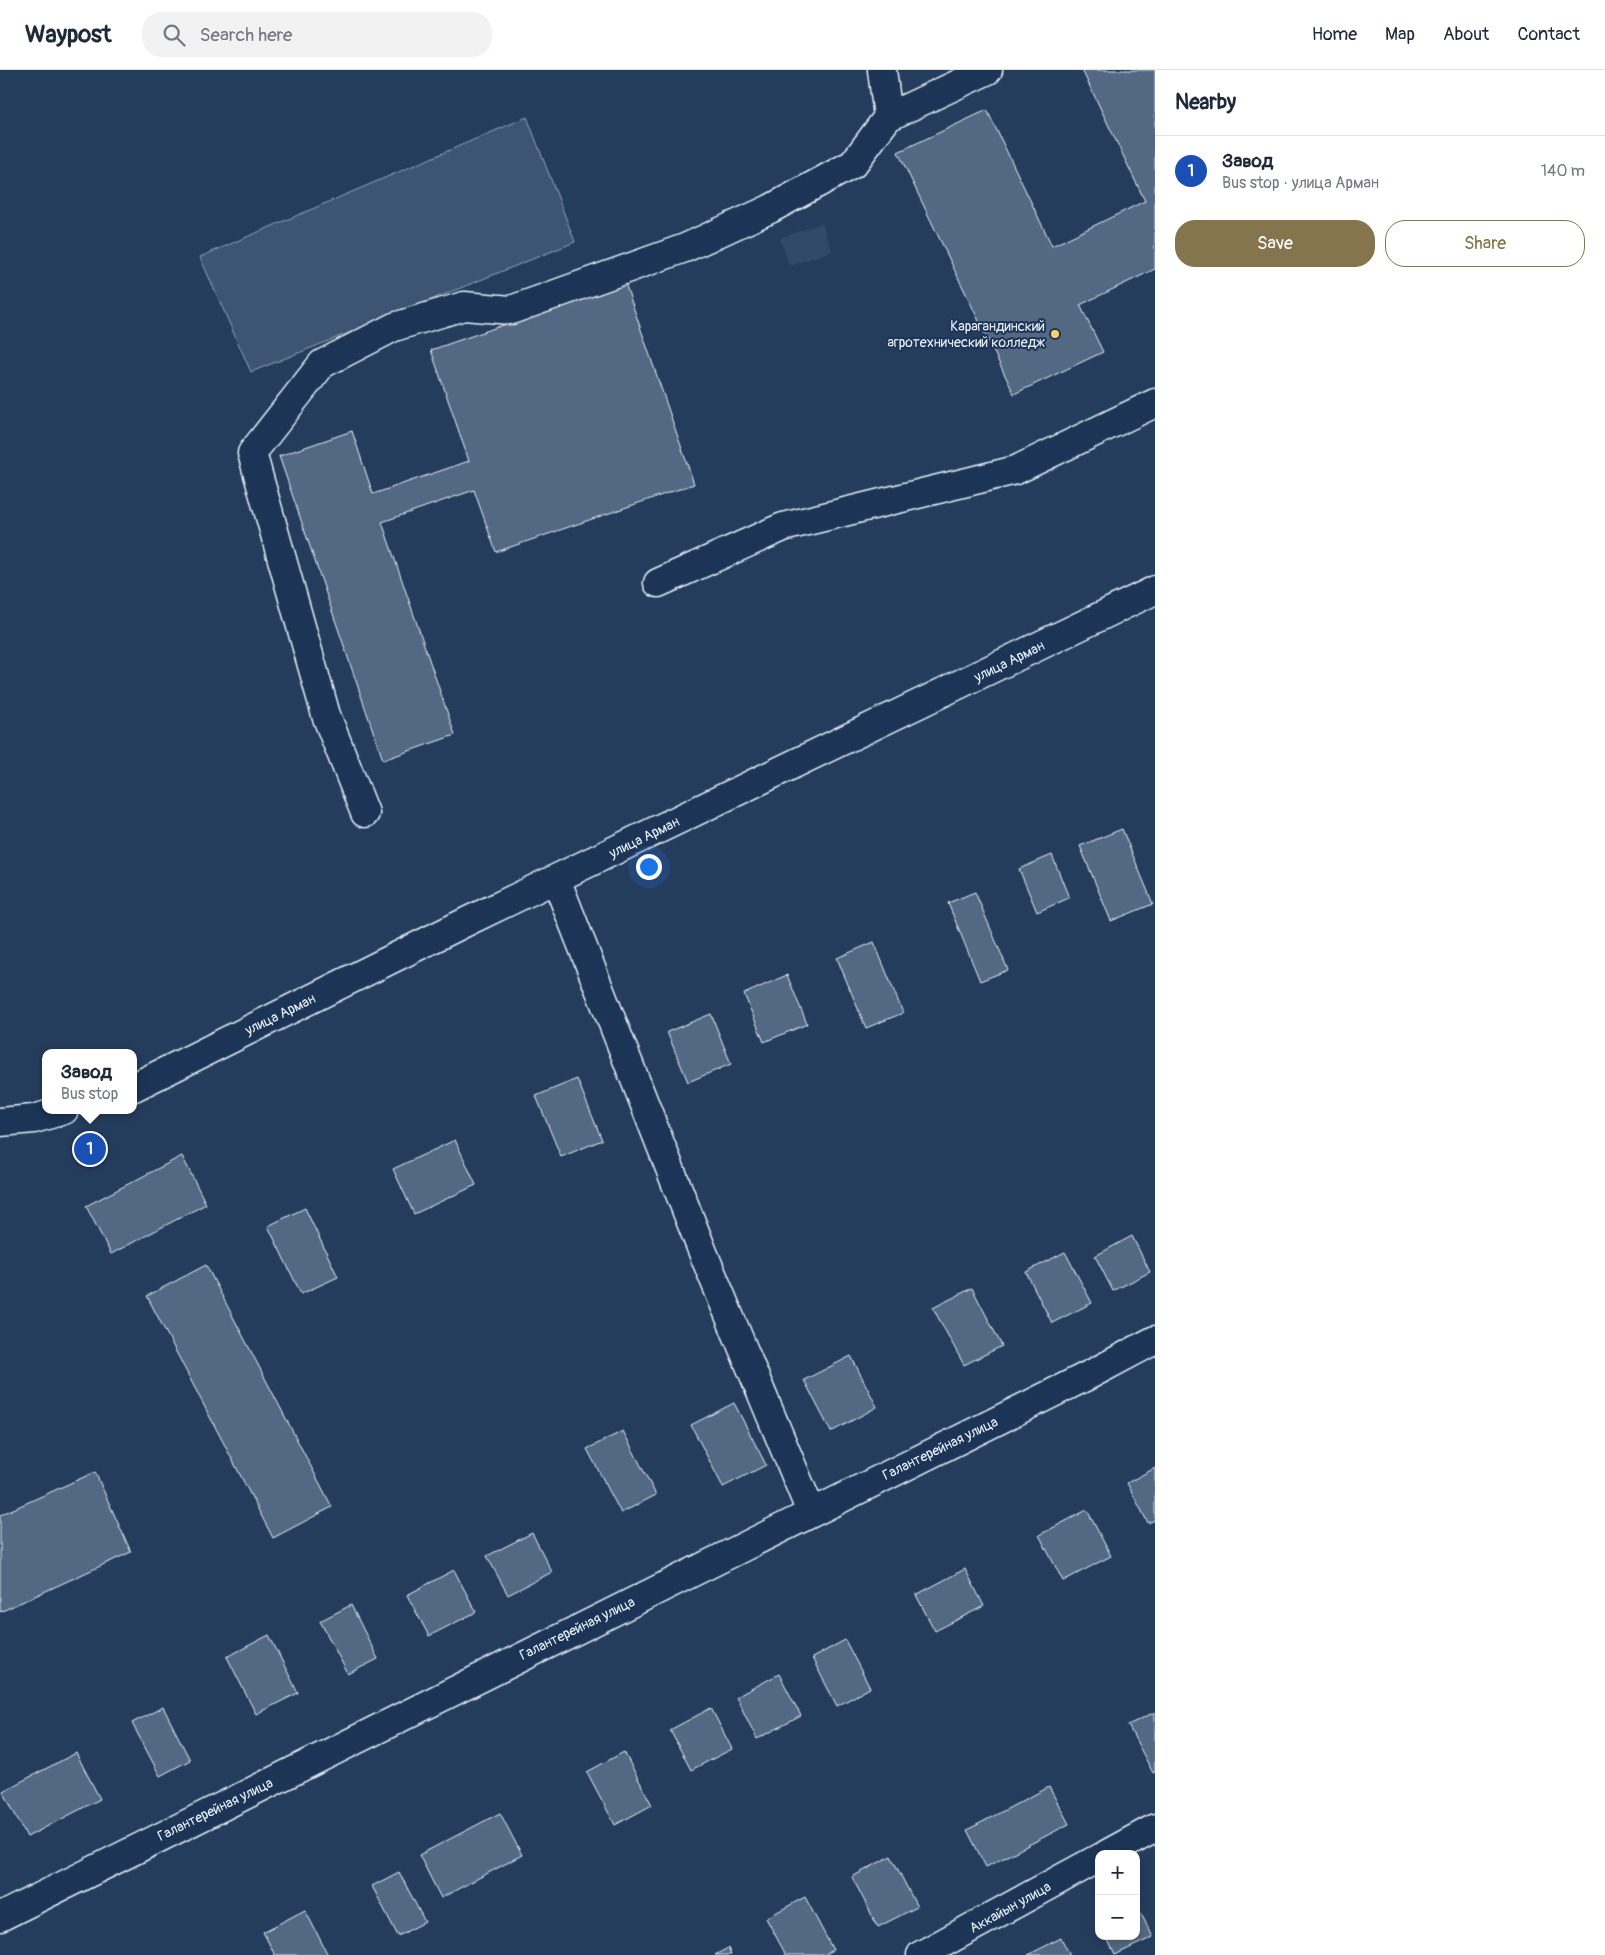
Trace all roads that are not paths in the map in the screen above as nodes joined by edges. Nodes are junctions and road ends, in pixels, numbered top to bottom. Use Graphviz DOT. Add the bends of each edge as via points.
graph roads {
  1 [pos="882,70"];
  2 [pos="988,70"];
  3 [pos="888,117"];
  4 [pos="1155,403"];
  5 [pos="658,583"];
  6 [pos="1155,590"];
  7 [pos="365,814"];
  8 [pos="556,880"];
  9 [pos="137,1086"];
  10 [pos="51,1114"];
  11 [pos="0,1122"];
  12 [pos="1155,1340"];
  13 [pos="811,1512"];
  14 [pos="1155,1828"];
  15 [pos="1114,1850"];
  16 [pos="1095,1860"];
  17 [pos="0,1917"];
  18 [pos="921,1955"];
  1 -- 3 [label="street"];
  2 -- 3 [label="street"];
  3 -- 7 [label="street" via="854,164 770,210 685,248 511,310 464,306 394,327 322,364 252,453 326,715"];
  4 -- 5 [label="street" via="1016,470 782,527"];
  6 -- 8 [label="street, улица Арман"];
  8 -- 9 [label="street, улица Арман"];
  8 -- 13 [label="street" via="704,1255"];
  10 -- 11 [label="street"];
  12 -- 13 [label="street, Галантерейная улица"];
  13 -- 17 [label="street, Галантерейная улица"];
  14 -- 15 [label="street"];
  16 -- 18 [label="street, Аккайын улица"];
}
